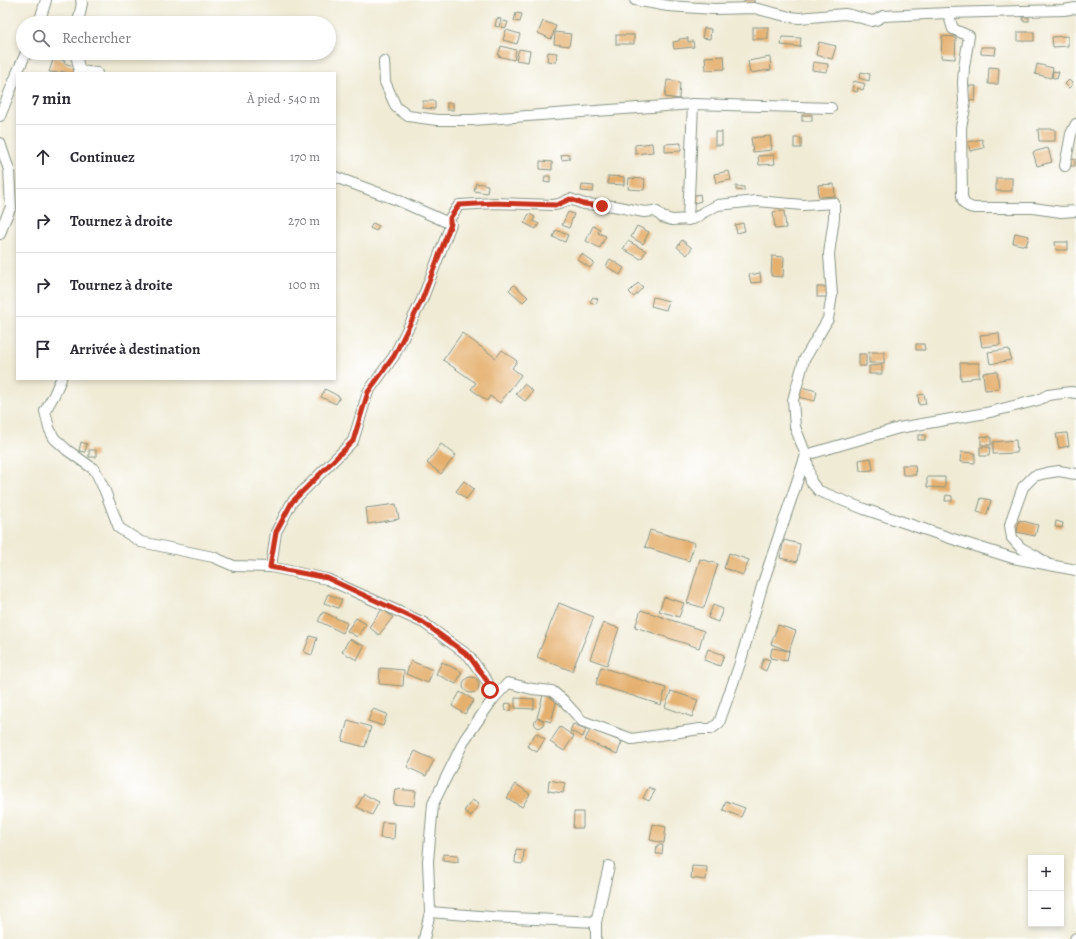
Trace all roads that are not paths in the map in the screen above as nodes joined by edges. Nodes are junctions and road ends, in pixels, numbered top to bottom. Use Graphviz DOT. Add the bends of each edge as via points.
graph roads {
  1 [pos="46,0"];
  2 [pos="81,0"];
  3 [pos="635,0"];
  4 [pos="1076,8"];
  5 [pos="948,13"];
  6 [pos="41,16"];
  7 [pos="79,16"];
  8 [pos="23,60"];
  9 [pos="77,60"];
  10 [pos="384,61"];
  11 [pos="17,72"];
  12 [pos="84,72"];
  13 [pos="16,76"];
  14 [pos="693,104"];
  15 [pos="831,108"];
  16 [pos="0,116"];
  17 [pos="1076,124"];
  18 [pos="0,143"];
  19 [pos="1065,166"];
  20 [pos="336,177"];
  21 [pos="1076,211"];
  22 [pos="688,220"];
  23 [pos="450,223"];
  24 [pos="0,234"];
  25 [pos="61,380"];
  26 [pos="1076,393"];
  27 [pos="806,455"];
  28 [pos="1076,474"];
  29 [pos="1049,565"];
  30 [pos="270,567"];
  31 [pos="1076,570"];
  32 [pos="493,699"];
  33 [pos="609,866"];
  34 [pos="430,912"];
  35 [pos="596,922"];
  36 [pos="424,939"];
  37 [pos="596,939"];
  1 -- 6 [label="street"];
  2 -- 7 [label="street"];
  3 -- 5 [label="street" via="668,6 754,8 799,18 844,14 876,20 883,16"];
  4 -- 5 [label="street"];
  5 -- 21 [label="street" via="953,30 969,36 963,84 965,108 961,127 963,202 974,208"];
  8 -- 11 [label="street"];
  9 -- 12 [label="street" via="79,71"];
  10 -- 14 [label="street" via="385,82 396,107 408,116 437,120 472,120"];
  13 -- 16 [label="street"];
  14 -- 15 [label="street"];
  14 -- 22 [label="street"];
  17 -- 19 [label="street" via="1071,134"];
  18 -- 24 [label="street" via="9,170 11,207"];
  20 -- 23 [label="street"];
  22 -- 23 [label="street" via="668,219 654,210 644,212 584,204 570,199 557,205 459,205 450,218"];
  22 -- 27 [label="street" via="718,205 756,201 802,205 834,203 829,254 832,295 828,319 804,360 793,400 796,427"];
  23 -- 30 [label="street" via="422,300 394,356 368,392 353,441 292,502 276,532"];
  25 -- 30 [label="street" via="45,411 49,428 54,438 67,450 95,470 119,528 141,542 213,557 234,566"];
  26 -- 27 [label="street" via="1048,395 1038,400 986,413 899,428"];
  27 -- 29 [label="street" via="811,482 819,491 965,543 1013,558"];
  27 -- 32 [label="street" via="719,723 711,729 632,739 582,721 552,691 508,683"];
  28 -- 29 [label="street" via="1060,471 1034,476 1023,487 1010,525 1012,538 1021,548"];
  29 -- 31 [label="street"];
  30 -- 32 [label="street" via="327,578 424,623 469,656 487,681"];
  32 -- 34 [label="street" via="465,739 434,804 428,860"];
  33 -- 35 [label="street"];
  34 -- 35 [label="street"];
  34 -- 36 [label="street"];
  35 -- 37 [label="street"];
}
